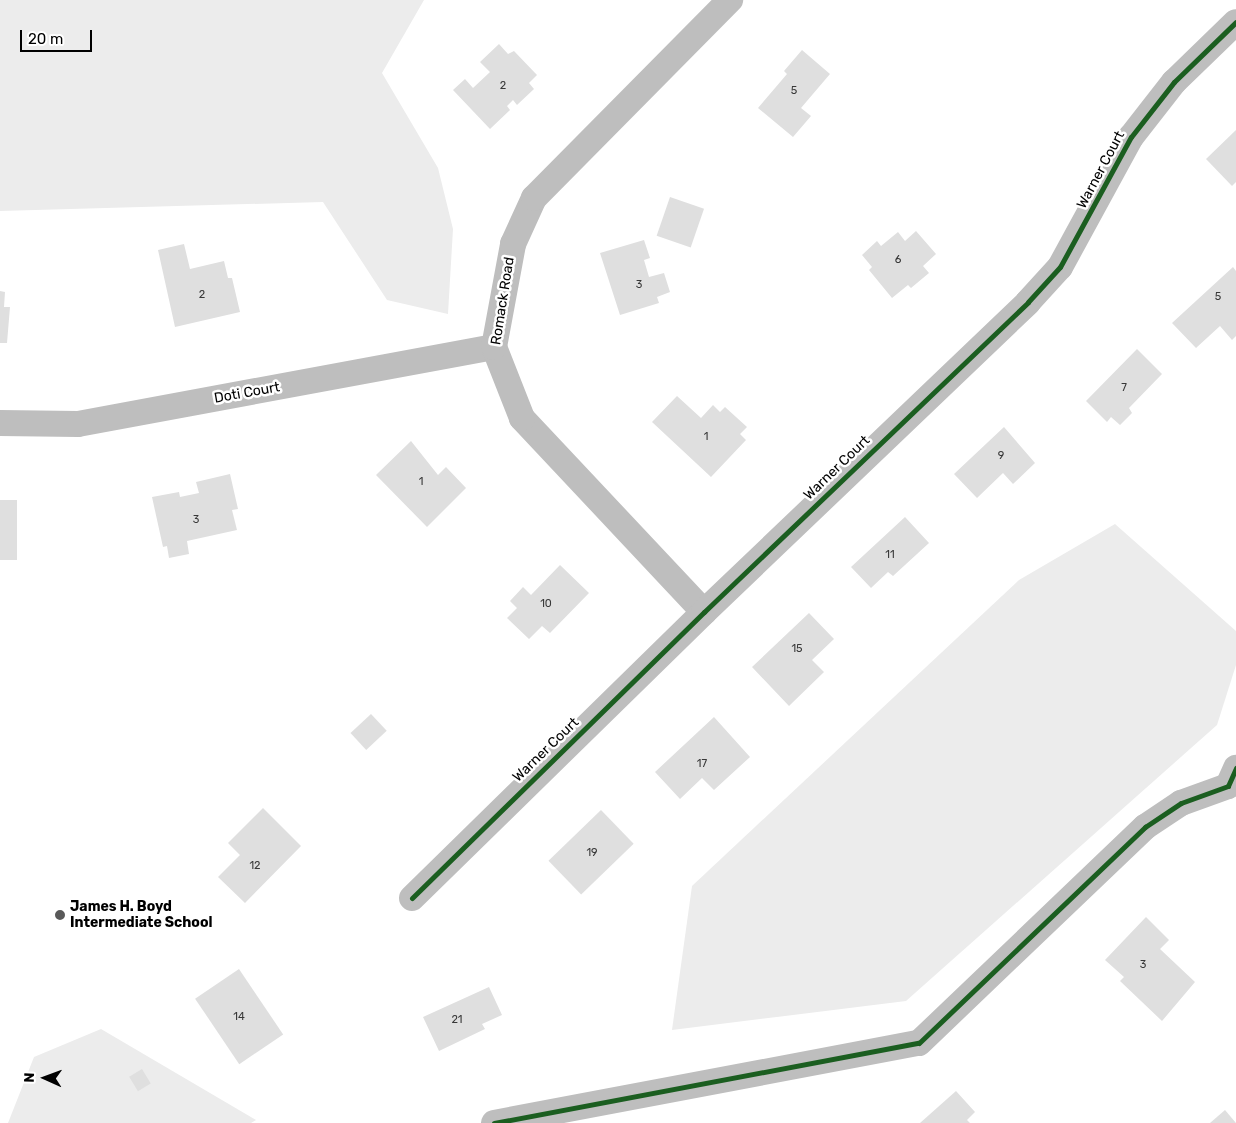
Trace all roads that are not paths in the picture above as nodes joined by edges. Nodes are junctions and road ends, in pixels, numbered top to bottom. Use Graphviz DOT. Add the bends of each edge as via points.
graph roads {
  1 [pos="730,0"];
  2 [pos="1236,22"];
  3 [pos="494,348"];
  4 [pos="0,423"];
  5 [pos="704,612"];
  6 [pos="1236,768"];
  7 [pos="412,898"];
  8 [pos="494,1123"];
  1 -- 3 [label="street, Romack Road" via="534,198 512,244"];
  2 -- 5 [label="street, Warner Court" via="1174,82 1130,137 1060,267 1028,302"];
  3 -- 4 [label="street, Doti Court" via="78,424"];
  3 -- 5 [label="street, Romack Road" via="522,418"];
  5 -- 7 [label="street, Warner Court"];
  6 -- 8 [label="street" via="1228,786 1181,803 1145,827 919,1043"];
}
